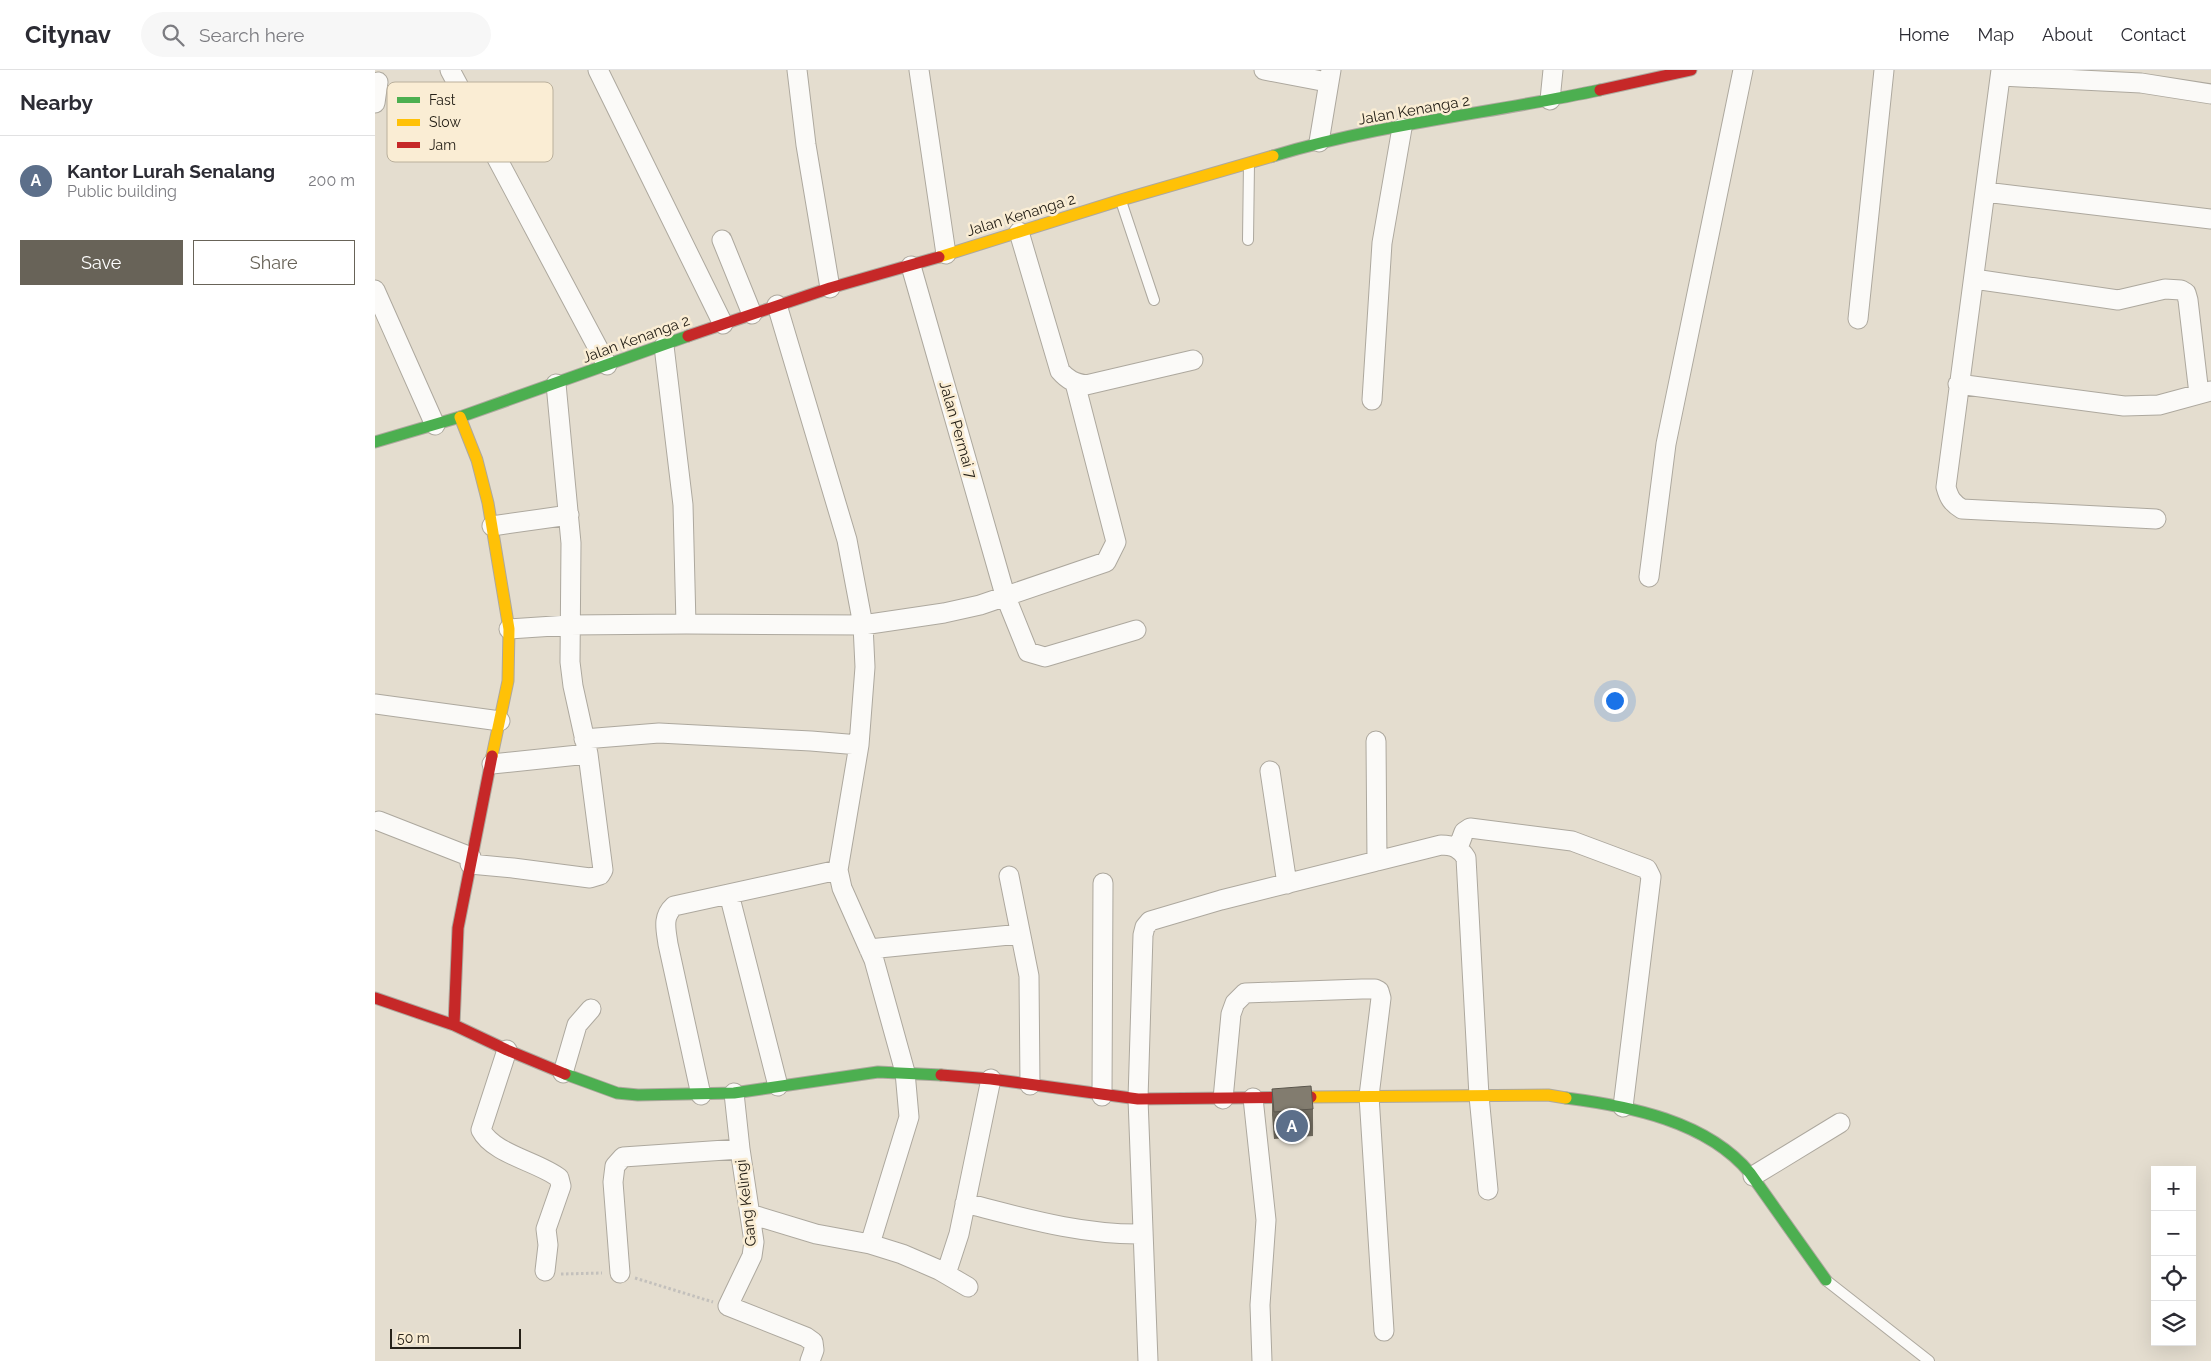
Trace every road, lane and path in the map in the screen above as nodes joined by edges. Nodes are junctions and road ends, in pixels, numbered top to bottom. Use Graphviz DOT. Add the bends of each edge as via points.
graph roads {
  1 [pos="450,70"];
  2 [pos="598,70"];
  3 [pos="797,70"];
  4 [pos="919,70"];
  5 [pos="1264,70"];
  6 [pos="1553,70"];
  7 [pos="1691,70"];
  8 [pos="1743,70"];
  9 [pos="1884,70"];
  10 [pos="2001,73"];
  11 [pos="1329,76"];
  12 [pos="378,82"];
  13 [pos="456,82"];
  14 [pos="2211,94"];
  15 [pos="1551,100"];
  16 [pos="375,103"];
  17 [pos="1402,128"];
  18 [pos="1319,142"];
  19 [pos="499,162"];
  20 [pos="1249,162"];
  21 [pos="1985,192"];
  22 [pos="1121,200"];
  23 [pos="2211,219"];
  24 [pos="1019,232"];
  25 [pos="722,240"];
  26 [pos="1248,240"];
  27 [pos="946,254"];
  28 [pos="911,266"];
  29 [pos="1974,279"];
  30 [pos="830,288"];
  31 [pos="375,290"];
  32 [pos="1154,300"];
  33 [pos="777,305"];
  34 [pos="752,314"];
  35 [pos="1858,319"];
  36 [pos="723,324"];
  37 [pos="664,346"];
  38 [pos="1193,360"];
  39 [pos="607,365"];
  40 [pos="1075,383"];
  41 [pos="556,384"];
  42 [pos="1959,384"];
  43 [pos="2205,392"];
  44 [pos="1372,400"];
  45 [pos="460,417"];
  46 [pos="435,425"];
  47 [pos="375,442"];
  48 [pos="569,515"];
  49 [pos="2156,519"];
  50 [pos="492,526"];
  51 [pos="1649,577"];
  52 [pos="1005,595"];
  53 [pos="686,624"];
  54 [pos="569,625"];
  55 [pos="863,625"];
  56 [pos="509,629"];
  57 [pos="1136,630"];
  58 [pos="375,704"];
  59 [pos="500,721"];
  60 [pos="1376,741"];
  61 [pos="859,745"];
  62 [pos="586,746"];
  63 [pos="492,764"];
  64 [pos="1270,771"];
  65 [pos="379,821"];
  66 [pos="1458,848"];
  67 [pos="471,860"];
  68 [pos="1377,861"];
  69 [pos="838,870"];
  70 [pos="1009,876"];
  71 [pos="1103,883"];
  72 [pos="1287,884"];
  73 [pos="729,894"];
  74 [pos="1021,934"];
  75 [pos="869,948"];
  76 [pos="375,998"];
  77 [pos="591,1009"];
  78 [pos="454,1025"];
  79 [pos="507,1050"];
  80 [pos="905,1072"];
  81 [pos="563,1073"];
  82 [pos="991,1079"];
  83 [pos="1031,1085"];
  84 [pos="778,1086"];
  85 [pos="734,1094"];
  86 [pos="701,1095"];
  87 [pos="1102,1096"];
  88 [pos="1369,1096"];
  89 [pos="1479,1096"];
  90 [pos="1253,1098"];
  91 [pos="1138,1099"];
  92 [pos="1223,1099"];
  93 [pos="1623,1107"];
  94 [pos="1840,1123"];
  95 [pos="740,1149"];
  96 [pos="1753,1176"];
  97 [pos="1487,1190"];
  98 [pos="965,1203"];
  99 [pos="750,1214"];
  100 [pos="1143,1234"];
  101 [pos="870,1244"];
  102 [pos="545,1271"];
  103 [pos="620,1273"];
  104 [pos="946,1274"];
  105 [pos="1826,1280"];
  106 [pos="967,1287"];
  107 [pos="727,1306"];
  108 [pos="1384,1331"];
  109 [pos="810,1361"];
  110 [pos="1149,1361"];
  111 [pos="1262,1361"];
  112 [pos="1929,1361"];
  1 -- 13 [label="street"];
  2 -- 36 [label="street"];
  3 -- 30 [label="street" via="807,153"];
  4 -- 27 [label="street"];
  5 -- 11 [label="street"];
  6 -- 15 [label="street"];
  7 -- 15 [label="street, Jalan Kenanga 2"];
  8 -- 51 [label="street" via="1666,444"];
  9 -- 35 [label="street"];
  10 -- 14 [label="street" via="2141,82"];
  10 -- 21 [label="street"];
  11 -- 18 [label="street"];
  12 -- 16 [label="street"];
  15 -- 17 [label="street, Jalan Kenanga 2"];
  17 -- 18 [label="street, Jalan Kenanga 2"];
  17 -- 44 [label="street" via="1382,243"];
  18 -- 20 [label="street, Jalan Kenanga 2"];
  19 -- 39 [label="street"];
  20 -- 22 [label="street, Jalan Kenanga 2"];
  20 -- 26 [label="lane"];
  21 -- 23 [label="street"];
  21 -- 29 [label="street"];
  22 -- 24 [label="street, Jalan Kenanga 2"];
  22 -- 32 [label="lane"];
  24 -- 27 [label="street, Jalan Kenanga 2"];
  24 -- 40 [label="street" via="1060,372"];
  25 -- 34 [label="street"];
  27 -- 28 [label="street, Jalan Kenanga 2"];
  28 -- 30 [label="street, Jalan Kenanga 2"];
  28 -- 52 [label="street, Jalan Permai 7"];
  29 -- 42 [label="street"];
  29 -- 43 [label="street" via="2118,300 2165,289 2181,290 2188,300"];
  30 -- 33 [label="street, Jalan Kenanga 2"];
  31 -- 46 [label="street"];
  33 -- 34 [label="street, Jalan Kenanga 2"];
  33 -- 55 [label="street" via="847,540"];
  34 -- 36 [label="street, Jalan Kenanga 2"];
  36 -- 37 [label="street, Jalan Kenanga 2"];
  37 -- 39 [label="street, Jalan Kenanga 2"];
  37 -- 53 [label="street" via="683,505"];
  38 -- 40 [label="street" via="1086,385"];
  39 -- 41 [label="street, Jalan Kenanga 2"];
  40 -- 52 [label="street" via="1116,542 1105,562"];
  41 -- 45 [label="street, Jalan Kenanga 2"];
  41 -- 48 [label="street"];
  42 -- 43 [label="street" via="2123,406 2159,405"];
  42 -- 49 [label="street" via="1946,487 1953,504 1962,508"];
  45 -- 46 [label="street, Jalan Kenanga 2"];
  45 -- 50 [label="street" via="477,460"];
  46 -- 47 [label="street, Jalan Kenanga 2"];
  48 -- 50 [label="street"];
  48 -- 54 [label="street"];
  50 -- 56 [label="street"];
  52 -- 55 [label="street" via="980,605 944,613"];
  52 -- 57 [label="street, Jalan Permai 7" via="1028,652 1036,655 1045,657"];
  53 -- 54 [label="street"];
  53 -- 55 [label="street"];
  54 -- 56 [label="street"];
  54 -- 62 [label="street" via="571,670"];
  55 -- 61 [label="street" via="865,667"];
  56 -- 59 [label="street" via="508,681"];
  58 -- 59 [label="street"];
  59 -- 63 [label="street"];
  60 -- 68 [label="street"];
  61 -- 62 [label="street" via="659,733"];
  61 -- 69 [label="street"];
  62 -- 63 [label="street"];
  62 -- 67 [label="street" via="603,858 600,875 590,878"];
  63 -- 67 [label="street"];
  64 -- 72 [label="street"];
  65 -- 67 [label="street"];
  66 -- 68 [label="street" via="1441,845"];
  66 -- 89 [label="street" via="1466,858"];
  66 -- 93 [label="street" via="1464,832 1470,828 1572,841 1647,869 1651,877"];
  67 -- 78 [label="street" via="458,928"];
  68 -- 72 [label="street"];
  69 -- 73 [label="street"];
  69 -- 75 [label="street" via="842,888"];
  70 -- 74 [label="street"];
  71 -- 87 [label="street"];
  72 -- 91 [label="street" via="1155,919 1145,927"];
  73 -- 84 [label="street"];
  73 -- 86 [label="street" via="674,906 665,919"];
  74 -- 75 [label="street"];
  74 -- 83 [label="street" via="1030,985"];
  75 -- 80 [label="street"];
  76 -- 78 [label="street"];
  77 -- 81 [label="street" via="577,1025"];
  78 -- 79 [label="street"];
  79 -- 81 [label="street"];
  79 -- 102 [label="street" via="481,1130 501,1148 559,1178 561,1186 546,1229"];
  80 -- 82 [label="street"];
  80 -- 84 [label="street" via="878,1072"];
  80 -- 101 [label="street" via="909,1117"];
  81 -- 86 [label="street" via="617,1093"];
  82 -- 83 [label="street"];
  82 -- 98 [label="street"];
  83 -- 87 [label="street"];
  84 -- 85 [label="street"];
  85 -- 86 [label="street"];
  85 -- 95 [label="street, Gang Kelingi"];
  87 -- 91 [label="street"];
  88 -- 89 [label="street"];
  88 -- 90 [label="street"];
  88 -- 92 [label="street" via="1381,998 1375,989 1245,993 1235,1003 1231,1014"];
  88 -- 108 [label="street"];
  89 -- 93 [label="street" via="1548,1095"];
  89 -- 97 [label="street"];
  90 -- 92 [label="street"];
  90 -- 111 [label="street" via="1267,1220 1260,1305"];
  91 -- 92 [label="street"];
  91 -- 100 [label="street"];
  93 -- 96 [label="street" via="1679,1126 1715,1144 1736,1158"];
  94 -- 96 [label="street"];
  95 -- 99 [label="street, Gang Kelingi"];
  95 -- 103 [label="street" via="623,1157 615,1166 613,1182"];
  96 -- 105 [label="street"];
  98 -- 100 [label="street" via="1067,1229"];
  98 -- 104 [label="street"];
  99 -- 101 [label="street" via="816,1234"];
  99 -- 107 [label="street, Gang Kelingi" via="754,1242 752,1256"];
  100 -- 110 [label="street"];
  101 -- 104 [label="street"];
  102 -- 103 [label="path" via="548,1274"];
  103 -- 107 [label="path"];
  104 -- 106 [label="street"];
  105 -- 112 [label="lane"];
  107 -- 109 [label="street" via="813,1342"];
}
